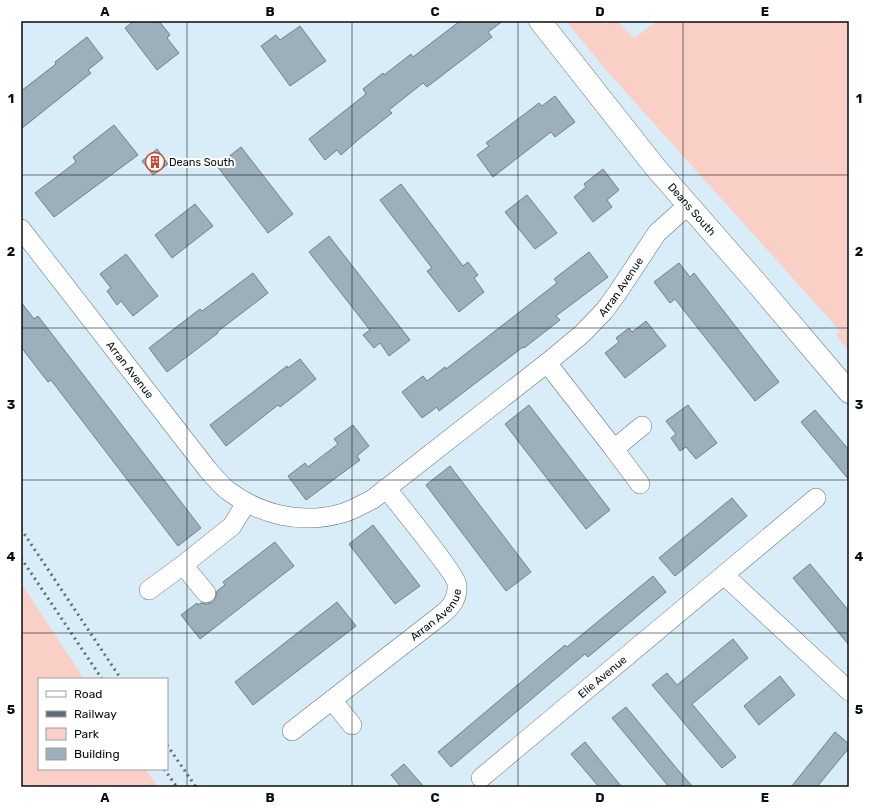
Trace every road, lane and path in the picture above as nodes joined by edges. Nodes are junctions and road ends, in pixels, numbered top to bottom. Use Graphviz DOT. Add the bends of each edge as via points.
graph roads {
  1 [pos="540,21"];
  2 [pos="688,205"];
  3 [pos="21,229"];
  4 [pos="547,363"];
  5 [pos="849,392"];
  6 [pos="642,426"];
  7 [pos="614,448"];
  8 [pos="640,484"];
  9 [pos="386,488"];
  10 [pos="816,498"];
  11 [pos="246,503"];
  12 [pos="183,565"];
  13 [pos="724,575"];
  14 [pos="149,590"];
  15 [pos="206,593"];
  16 [pos="849,691"];
  17 [pos="332,700"];
  18 [pos="352,725"];
  19 [pos="292,731"];
  20 [pos="481,778"];
  1 -- 2 [label="street, Deans South"];
  2 -- 4 [label="street, Arran Avenue" via="656,233 605,310 582,334"];
  2 -- 5 [label="street, Deans South"];
  3 -- 11 [label="street, Arran Avenue" via="208,470 226,489"];
  4 -- 7 [label="street"];
  4 -- 9 [label="street, Arran Avenue"];
  6 -- 7 [label="street"];
  7 -- 8 [label="street"];
  9 -- 11 [label="street, Arran Avenue" via="359,506 322,518 272,514"];
  9 -- 17 [label="street, Arran Avenue" via="454,579 457,584 456,597 452,606 440,616"];
  10 -- 13 [label="street, Elie Avenue"];
  11 -- 12 [label="street" via="232,526"];
  12 -- 14 [label="street"];
  12 -- 15 [label="street"];
  13 -- 16 [label="street"];
  13 -- 20 [label="street, Elie Avenue"];
  17 -- 18 [label="street"];
  17 -- 19 [label="street, Arran Avenue"];
}
